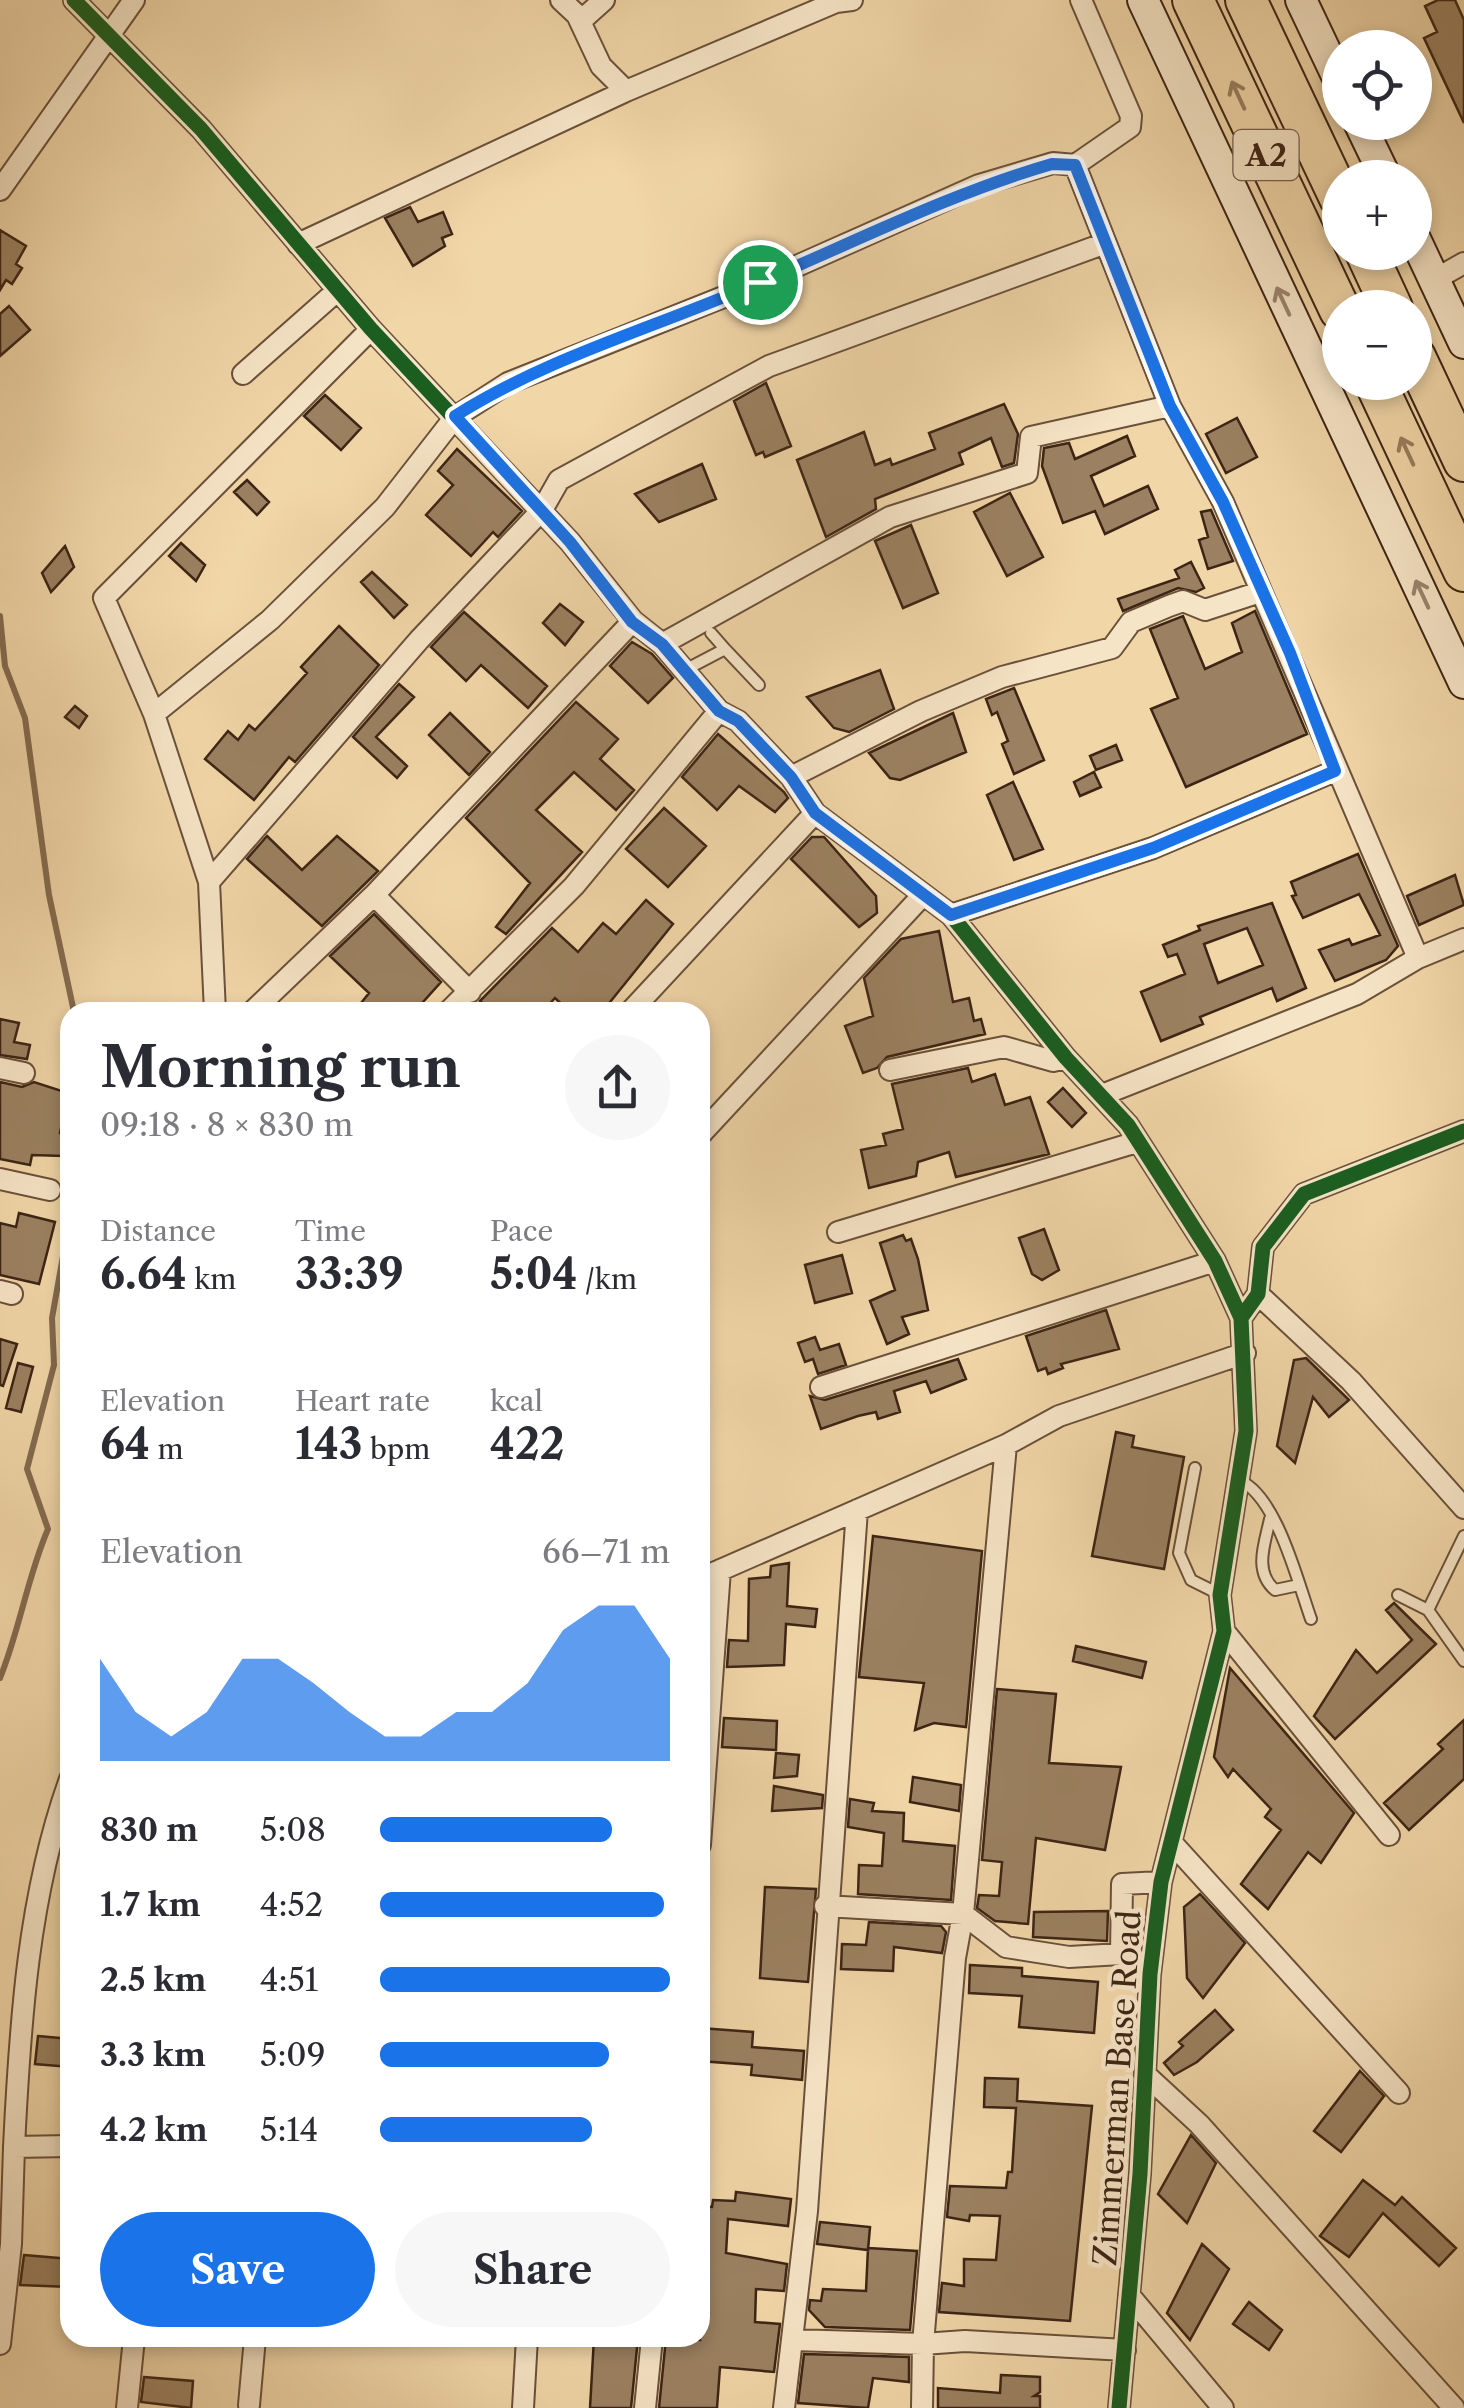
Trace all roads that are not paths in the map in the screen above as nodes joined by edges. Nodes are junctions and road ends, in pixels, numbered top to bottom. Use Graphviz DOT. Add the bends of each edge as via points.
graph roads {
  1 [pos="74,0"];
  2 [pos="134,0"];
  3 [pos="561,0"];
  4 [pos="604,0"];
  5 [pos="852,0"];
  6 [pos="1081,0"];
  7 [pos="1143,0"];
  8 [pos="1193,0"];
  9 [pos="1246,0"];
  10 [pos="1301,0"];
  11 [pos="578,15"];
  12 [pos="109,39"];
  13 [pos="1322,44"];
  14 [pos="626,91"];
  15 [pos="1322,160"];
  16 [pos="1075,165"];
  17 [pos="0,190"];
  18 [pos="298,244"];
  19 [pos="1103,244"];
  20 [pos="1464,263"];
  21 [pos="1429,270"];
  22 [pos="1434,280"];
  23 [pos="338,290"];
  24 [pos="1331,290"];
  25 [pos="370,328"];
  26 [pos="1464,343"];
  27 [pos="243,374"];
  28 [pos="1432,393"];
  29 [pos="1383,400"];
  30 [pos="1170,406"];
  31 [pos="455,416"];
  32 [pos="1464,461"];
  33 [pos="542,510"];
  34 [pos="1464,571"];
  35 [pos="1260,592"];
  36 [pos="632,622"];
  37 [pos="711,633"];
  38 [pos="662,644"];
  39 [pos="725,649"];
  40 [pos="684,670"];
  41 [pos="1464,682"];
  42 [pos="759,686"];
  43 [pos="719,711"];
  44 [pos="154,714"];
  45 [pos="1335,771"];
  46 [pos="791,777"];
  47 [pos="815,813"];
  48 [pos="209,882"];
  49 [pos="374,894"];
  50 [pos="922,896"];
  51 [pos="951,915"];
  52 [pos="1464,939"];
  53 [pos="1418,958"];
  54 [pos="470,992"];
  55 [pos="215,1002"];
  56 [pos="262,1002"];
  57 [pos="459,1002"];
  58 [pos="639,1002"];
  59 [pos="1066,1058"];
  60 [pos="0,1068"];
  61 [pos="890,1070"];
  62 [pos="24,1073"];
  63 [pos="1102,1095"];
  64 [pos="710,1124"];
  65 [pos="1464,1131"];
  66 [pos="1138,1142"];
  67 [pos="0,1179"];
  68 [pos="50,1190"];
  69 [pos="838,1232"];
  70 [pos="1215,1261"];
  71 [pos="1258,1294"];
  72 [pos="1241,1318"];
  73 [pos="1246,1352"];
  74 [pos="821,1387"];
  75 [pos="1006,1445"];
  76 [pos="1196,1468"];
  77 [pos="1238,1480"];
  78 [pos="1464,1508"];
  79 [pos="857,1510"];
  80 [pos="1270,1519"];
  81 [pos="1464,1536"];
  82 [pos="710,1575"];
  83 [pos="1299,1585"];
  84 [pos="1220,1595"];
  85 [pos="1398,1595"];
  86 [pos="1428,1610"];
  87 [pos="1310,1619"];
  88 [pos="1224,1631"];
  89 [pos="1464,1662"];
  90 [pos="60,1807"];
  91 [pos="1389,1835"];
  92 [pos="1172,1843"];
  93 [pos="1161,1882"];
  94 [pos="826,1906"];
  95 [pos="963,1914"];
  96 [pos="1147,2076"];
  97 [pos="1399,2093"];
  98 [pos="14,2146"];
  99 [pos="60,2146"];
  100 [pos="1129,2295"];
  101 [pos="794,2340"];
  102 [pos="0,2344"];
  103 [pos="923,2344"];
  104 [pos="133,2347"];
  105 [pos="255,2347"];
  106 [pos="527,2347"];
  107 [pos="651,2347"];
  108 [pos="1125,2350"];
  109 [pos="248,2405"];
  110 [pos="127,2408"];
  111 [pos="524,2408"];
  112 [pos="645,2408"];
  113 [pos="784,2408"];
  114 [pos="922,2408"];
  115 [pos="1119,2408"];
  116 [pos="1223,2408"];
  117 [pos="1454,2408"];
  1 -- 12 [label="street, Zimmerman Base Road"];
  2 -- 12 [label="street"];
  3 -- 11 [label="street"];
  4 -- 11 [label="street" via="585,18"];
  5 -- 14 [label="street"];
  6 -- 16 [label="street" via="1131,116 1130,127"];
  41 -- 7 [label="main road, one-way"];
  24 -- 8 [label="highway, A2, one-way"];
  9 -- 15 [label="highway, A2"];
  10 -- 13 [label="main road"];
  11 -- 14 [label="street" via="601,66"];
  12 -- 17 [label="street"];
  12 -- 18 [label="street, Zimmerman Base Road" via="201,128"];
  14 -- 18 [label="street"];
  16 -- 19 [label="street"];
  16 -- 31 [label="street" via="1052,164 979,185 508,382"];
  18 -- 23 [label="street, Zimmerman Base Road"];
  19 -- 30 [label="street"];
  19 -- 33 [label="street" via="769,366 559,480"];
  20 -- 22 [label="street"];
  21 -- 22 [label="main road"];
  22 -- 26 [label="main road"];
  23 -- 25 [label="street, Zimmerman Base Road"];
  23 -- 27 [label="street"];
  25 -- 31 [label="street, Zimmerman Base Road"];
  25 -- 44 [label="street" via="104,598"];
  28 -- 32 [label="highway"];
  34 -- 29 [label="highway, one-way"];
  30 -- 35 [label="street" via="1223,502"];
  30 -- 38 [label="street" via="1030,437 1027,473 890,517"];
  31 -- 33 [label="street, Zimmerman Base Road"];
  31 -- 44 [label="street" via="385,507 270,620"];
  33 -- 36 [label="street, Zimmerman Base Road"];
  33 -- 48 [label="street"];
  35 -- 45 [label="street"];
  35 -- 46 [label="street" via="1205,610 1183,602 1169,606 1131,622 1112,648 1002,677"];
  36 -- 38 [label="street, Zimmerman Base Road"];
  36 -- 49 [label="street"];
  37 -- 39 [label="lane"];
  38 -- 40 [label="street, Zimmerman Base Road"];
  39 -- 40 [label="lane"];
  39 -- 42 [label="lane"];
  40 -- 43 [label="street, Zimmerman Base Road"];
  43 -- 46 [label="street, Zimmerman Base Road" via="738,721"];
  43 -- 54 [label="street" via="574,886"];
  44 -- 48 [label="street"];
  45 -- 51 [label="street" via="1153,848"];
  45 -- 53 [label="street"];
  46 -- 47 [label="street, Zimmerman Base Road"];
  47 -- 50 [label="street, Zimmerman Base Road"];
  47 -- 58 [label="street"];
  48 -- 55 [label="street"];
  49 -- 54 [label="street"];
  49 -- 56 [label="street"];
  50 -- 51 [label="street, Zimmerman Base Road"];
  50 -- 64 [label="street"];
  51 -- 59 [label="street, Zimmerman Base Road"];
  52 -- 53 [label="street"];
  53 -- 63 [label="street" via="1357,994"];
  54 -- 57 [label="street"];
  59 -- 61 [label="street" via="1053,1061 1004,1047"];
  59 -- 63 [label="street, Zimmerman Base Road"];
  60 -- 62 [label="street"];
  63 -- 66 [label="street, Zimmerman Base Road"];
  65 -- 71 [label="street" via="1304,1194 1263,1246"];
  66 -- 69 [label="street"];
  66 -- 70 [label="street, Zimmerman Base Road"];
  67 -- 68 [label="street"];
  70 -- 72 [label="street, Zimmerman Base Road"];
  70 -- 74 [label="street"];
  71 -- 72 [label="street"];
  71 -- 78 [label="street" via="1352,1382"];
  72 -- 73 [label="street, Zimmerman Base Road"];
  73 -- 75 [label="street" via="1059,1416"];
  73 -- 77 [label="street, Zimmerman Base Road"];
  75 -- 79 [label="street"];
  75 -- 95 [label="street"];
  76 -- 84 [label="lane" via="1179,1552 1185,1574"];
  77 -- 80 [label="lane" via="1256,1490"];
  77 -- 84 [label="street, Zimmerman Base Road"];
  79 -- 82 [label="street"];
  79 -- 94 [label="street"];
  80 -- 83 [label="lane"];
  80 -- 83 [label="lane" via="1265,1576 1274,1590"];
  81 -- 86 [label="lane"];
  83 -- 87 [label="lane"];
  84 -- 88 [label="street, Zimmerman Base Road"];
  85 -- 86 [label="lane"];
  86 -- 89 [label="lane"];
  88 -- 91 [label="street"];
  88 -- 92 [label="street, Zimmerman Base Road"];
  90 -- 98 [label="street" via="36,1919"];
  92 -- 93 [label="street, Zimmerman Base Road"];
  92 -- 97 [label="street"];
  93 -- 95 [label="street" via="1122,1884 1121,1954 1069,1957 1006,1948"];
  93 -- 96 [label="street, Zimmerman Base Road"];
  94 -- 95 [label="street"];
  94 -- 101 [label="street"];
  95 -- 103 [label="street"];
  96 -- 100 [label="street, Zimmerman Base Road"];
  96 -- 117 [label="street" via="1199,2124"];
  98 -- 99 [label="street"];
  98 -- 102 [label="street"];
  100 -- 108 [label="street, Zimmerman Base Road"];
  100 -- 116 [label="street"];
  101 -- 103 [label="street"];
  101 -- 113 [label="street"];
  103 -- 108 [label="street"];
  103 -- 114 [label="street"];
  104 -- 110 [label="street"];
  105 -- 109 [label="street"];
  106 -- 111 [label="street"];
  107 -- 112 [label="street"];
  108 -- 115 [label="street, Zimmerman Base Road"];
}
